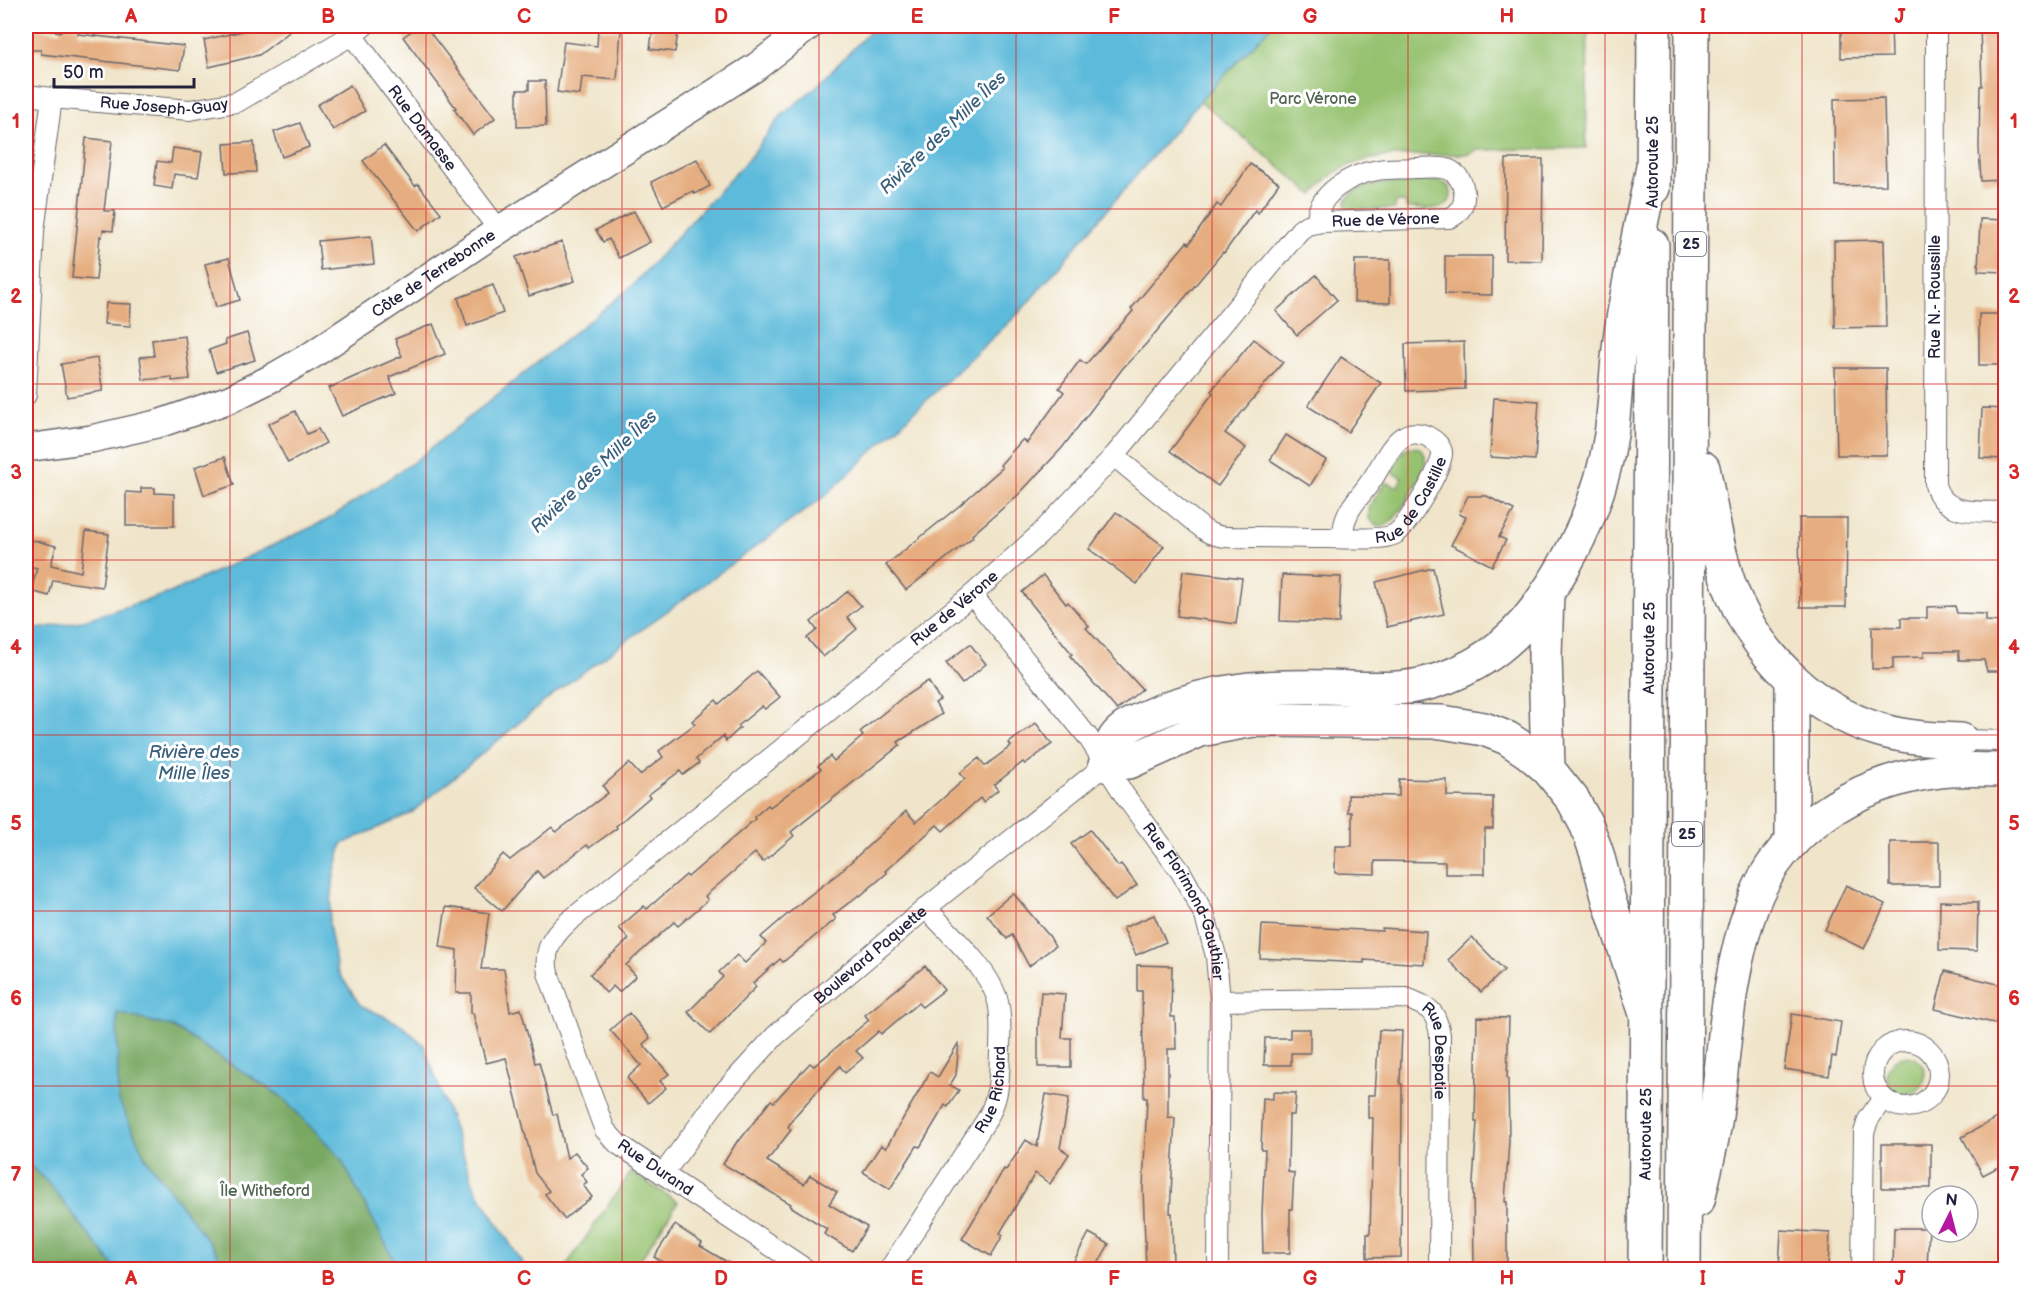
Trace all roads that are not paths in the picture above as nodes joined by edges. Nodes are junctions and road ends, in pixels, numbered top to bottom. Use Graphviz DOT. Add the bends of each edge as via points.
graph roads {
  1 [pos="809,26"];
  2 [pos="1654,26"];
  3 [pos="1692,26"];
  4 [pos="1936,26"];
  5 [pos="354,29"];
  6 [pos="26,95"];
  7 [pos="52,98"];
  8 [pos="1653,167"];
  9 [pos="1317,223"];
  10 [pos="30,230"];
  11 [pos="499,230"];
  12 [pos="26,395"];
  13 [pos="1690,405"];
  14 [pos="26,448"];
  15 [pos="1114,456"];
  16 [pos="2006,512"];
  17 [pos="1343,538"];
  18 [pos="1547,592"];
  19 [pos="972,595"];
  20 [pos="1792,680"];
  21 [pos="1962,740"];
  22 [pos="2006,741"];
  23 [pos="1105,765"];
  24 [pos="1548,770"];
  25 [pos="2006,770"];
  26 [pos="1792,842"];
  27 [pos="926,908"];
  28 [pos="547,949"];
  29 [pos="1220,1001"];
  30 [pos="1647,1017"];
  31 [pos="1883,1098"];
  32 [pos="663,1174"];
  33 [pos="1684,1267"];
  34 [pos="807,1269"];
  35 [pos="890,1269"];
  36 [pos="1218,1269"];
  37 [pos="1439,1269"];
  38 [pos="1645,1269"];
  39 [pos="1862,1269"];
  1 -- 11 [label="main road, Côte de Terrebonne" via="747,73"];
  2 -- 8 [label="highway, Autoroute 25 / 25"];
  3 -- 13 [label="highway, 25"];
  4 -- 16 [label="street, Rue N.- Roussille" via="1935,485 1943,501 1955,508"];
  5 -- 7 [label="street, Rue Joseph-Guay" via="237,102 190,110"];
  5 -- 11 [label="street, Rue Damasse"];
  6 -- 7 [label="street, Rue Joseph-Guay"];
  7 -- 10 [label="street"];
  8 -- 18 [label="highway" via="1621,328 1605,464 1581,533"];
  8 -- 30 [label="highway, Autoroute 25 / 25"];
  9 -- 9 [label="street, Rue de Vérone" via="1449,218 1462,207 1463,184 1455,173 1441,167 1371,171 1332,191 1321,203"];
  9 -- 15 [label="street, Rue de Vérone" via="1307,225 1295,236"];
  10 -- 12 [label="street"];
  11 -- 14 [label="main road, Côte de Terrebonne" via="312,355 244,393 143,428 91,440"];
  13 -- 20 [label="highway" via="1729,584 1754,634"];
  13 -- 33 [label="highway, 25"];
  15 -- 17 [label="street, Rue de Castille" via="1212,534"];
  15 -- 19 [label="street, Rue de Vérone" via="1040,534"];
  17 -- 17 [label="street, Rue de Castille" via="1389,537 1400,530 1440,465 1442,452 1436,442 1418,433 1399,438 1345,517"];
  18 -- 23 [label="highway" via="1502,646 1444,678 1393,688 1264,687 1202,696 1149,715 1118,734"];
  18 -- 24 [label="highway"];
  19 -- 23 [label="street, Rue Florimond-Gauthier" via="1088,737"];
  19 -- 28 [label="street, Rue de Vérone" via="568,922"];
  20 -- 21 [label="highway" via="1868,726 1904,736"];
  20 -- 26 [label="highway"];
  21 -- 22 [label="street"];
  23 -- 24 [label="highway" via="1129,762 1213,726 1286,719 1471,726 1507,738"];
  23 -- 27 [label="street, Boulevard Paquette"];
  23 -- 29 [label="street, Rue Florimond-Gauthier" via="1180,870 1206,916 1216,956"];
  24 -- 30 [label="highway" via="1573,800 1592,838"];
  25 -- 26 [label="highway" via="1947,770 1886,783 1831,809"];
  26 -- 33 [label="highway" via="1758,889 1740,946 1725,1028 1716,1118"];
  27 -- 32 [label="street, Boulevard Paquette" via="758,1052 705,1114"];
  27 -- 35 [label="street, Rue Richard" via="985,974 995,992 1000,1017 999,1084 987,1119"];
  28 -- 32 [label="street, Rue Durand" via="548,973 605,1130 618,1144"];
  29 -- 36 [label="street, Rue Florimond-Gauthier"];
  29 -- 37 [label="street, Rue Despatie" via="1406,998 1428,1006 1440,1035"];
  30 -- 38 [label="highway, Autoroute 25 / 25"];
  31 -- 39 [label="street" via="1864,1133"];
  32 -- 34 [label="street, Rue Durand"];
}
